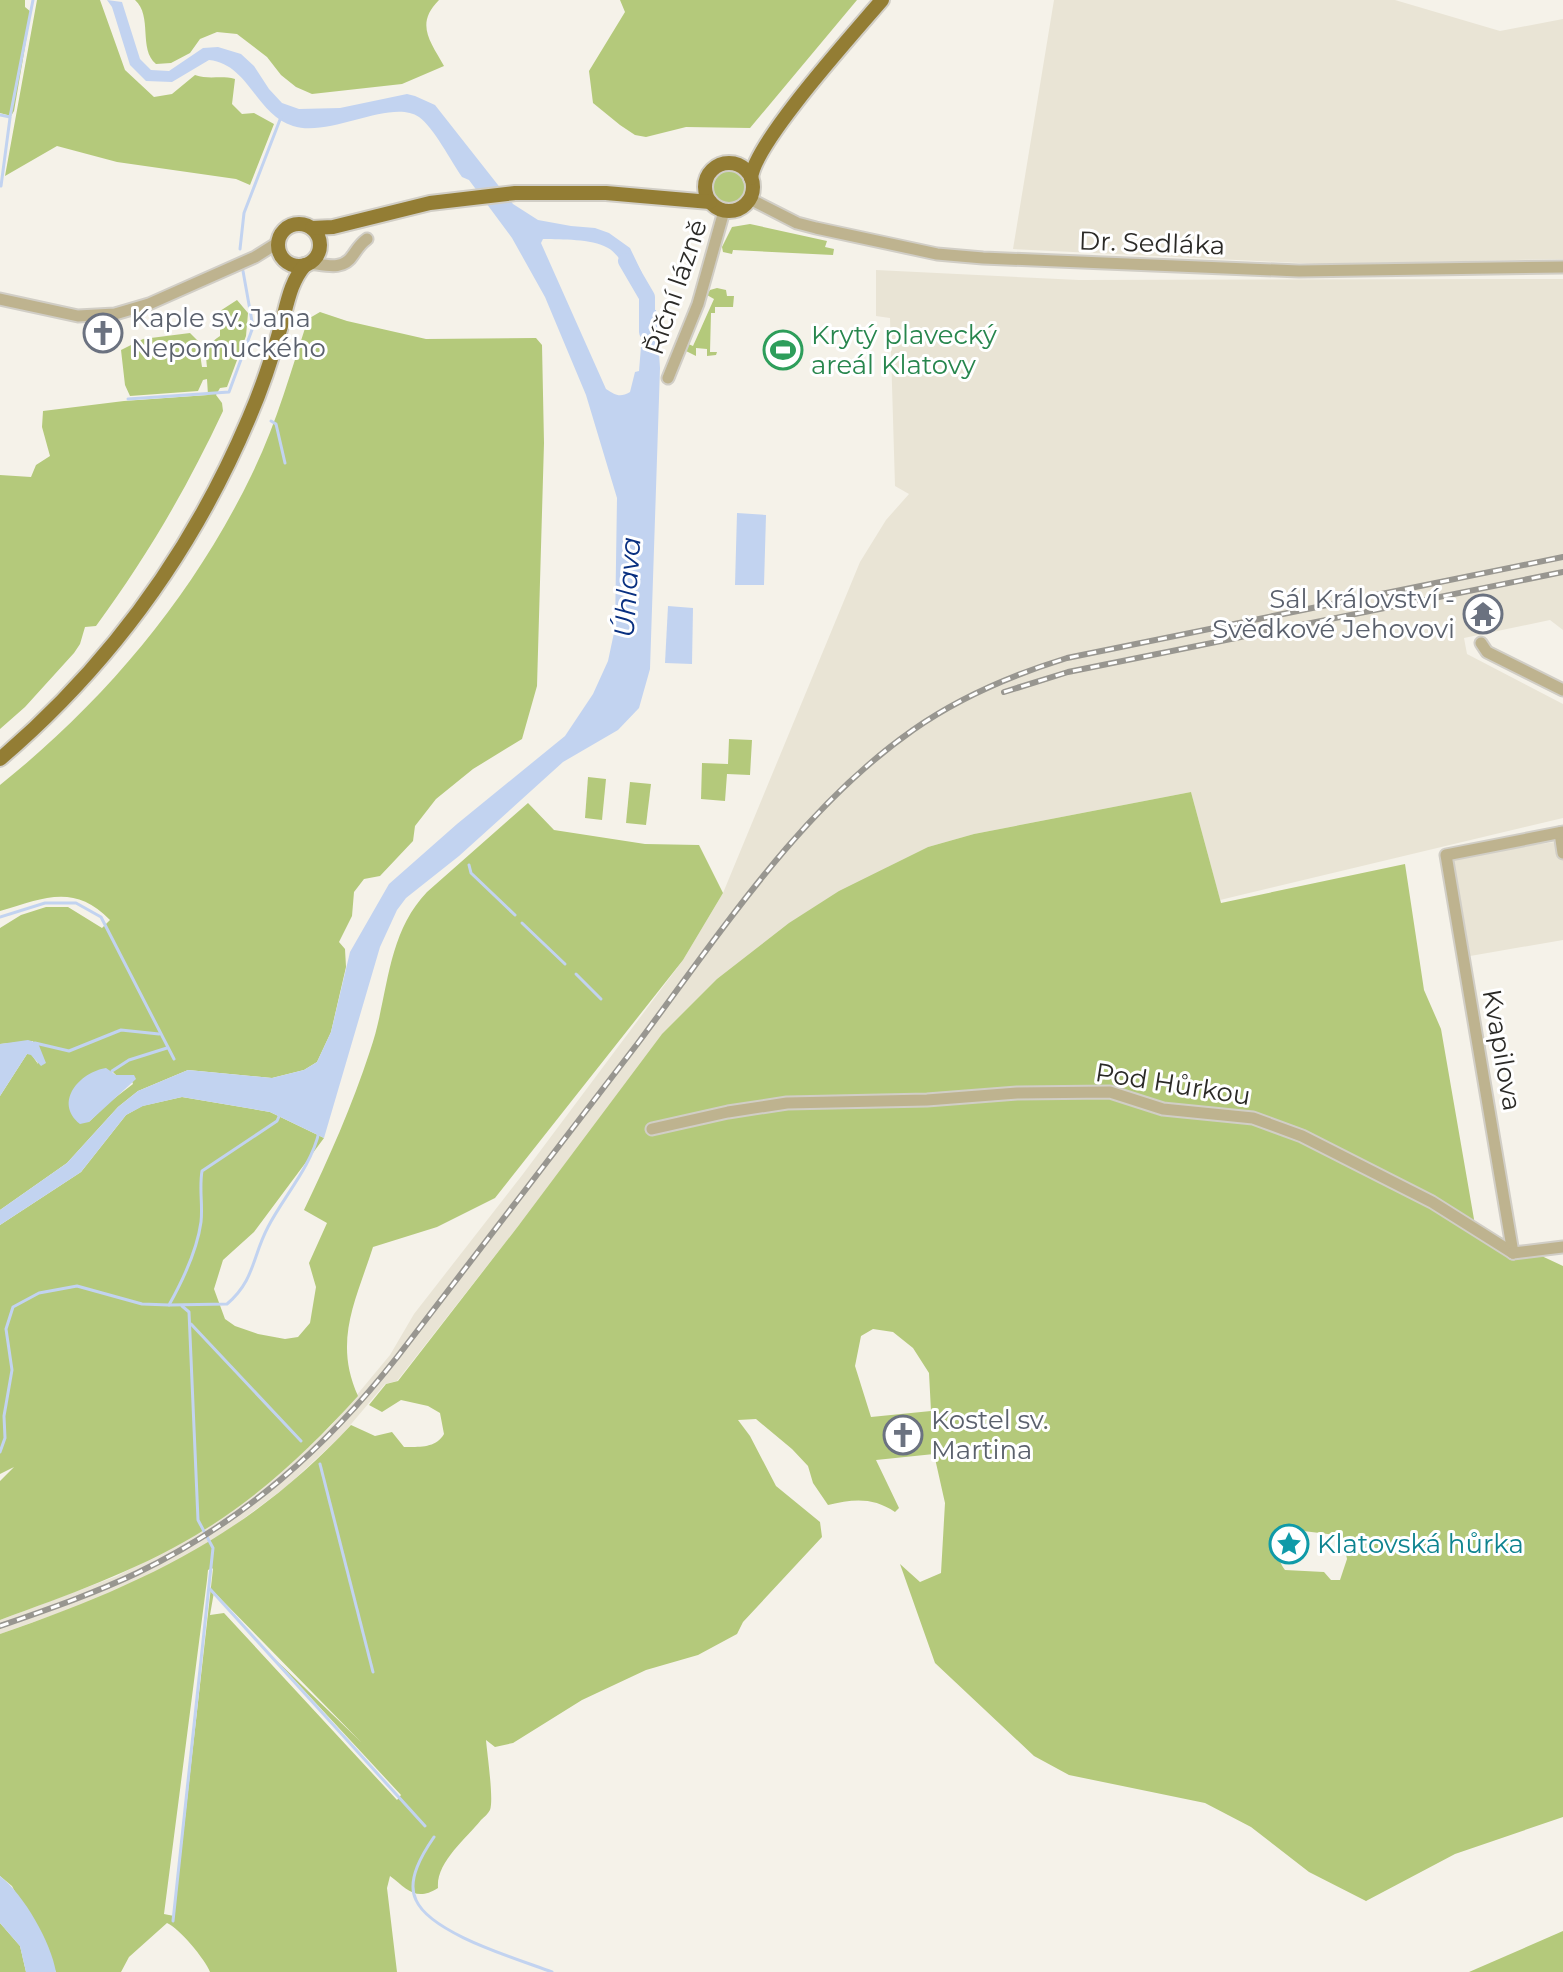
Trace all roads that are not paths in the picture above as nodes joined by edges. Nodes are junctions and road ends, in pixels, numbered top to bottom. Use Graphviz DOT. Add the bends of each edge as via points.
graph roads {
  1 [pos="882,0"];
  2 [pos="777,128"];
  3 [pos="734,164"];
  4 [pos="751,178"];
  5 [pos="707,180"];
  6 [pos="659,196"];
  7 [pos="750,199"];
  8 [pos="710,202"];
  9 [pos="724,211"];
  10 [pos="367,239"];
  11 [pos="313,250"];
  12 [pos="282,253"];
  13 [pos="1563,267"];
  14 [pos="290,291"];
  15 [pos="0,299"];
  16 [pos="668,378"];
  17 [pos="1481,643"];
  18 [pos="1563,690"];
  19 [pos="0,759"];
  20 [pos="1561,832"];
  21 [pos="1563,853"];
  22 [pos="652,1129"];
  23 [pos="1563,1247"];
  24 [pos="1513,1253"];
  1 -- 2 [label="main road"];
  2 -- 3 [label="main road"];
  2 -- 4 [label="main road"];
  3 -- 4 [label="main road"];
  3 -- 5 [label="main road" via="718,167"];
  4 -- 7 [label="main road"];
  5 -- 6 [label="main road" via="698,188"];
  5 -- 8 [label="main road"];
  6 -- 8 [label="main road"];
  6 -- 11 [label="main road" via="549,191 480,195 340,224"];
  7 -- 9 [label="main road" via="736,210"];
  7 -- 13 [label="street, Dr. Sedláka" via="816,228 937,254 983,258 1299,271"];
  8 -- 9 [label="main road"];
  9 -- 16 [label="street, Říční lázně" via="698,304"];
  10 -- 11 [label="street" via="347,263 335,266"];
  11 -- 12 [label="main road" via="296,265"];
  11 -- 12 [label="main road" via="304,224 294,224 282,233"];
  11 -- 14 [label="main road"];
  12 -- 14 [label="main road"];
  12 -- 15 [label="street" via="255,257 115,314 78,316"];
  14 -- 19 [label="main road" via="262,386 204,515 104,657"];
  17 -- 18 [label="street" via="1487,652"];
  20 -- 21 [label="street"];
  20 -- 24 [label="street, Kvapilova" via="1446,855"];
  22 -- 24 [label="street, Pod Hůrkou" via="787,1103 1110,1092 1163,1109 1253,1118 1290,1132 1432,1202"];
  23 -- 24 [label="street"];
}
